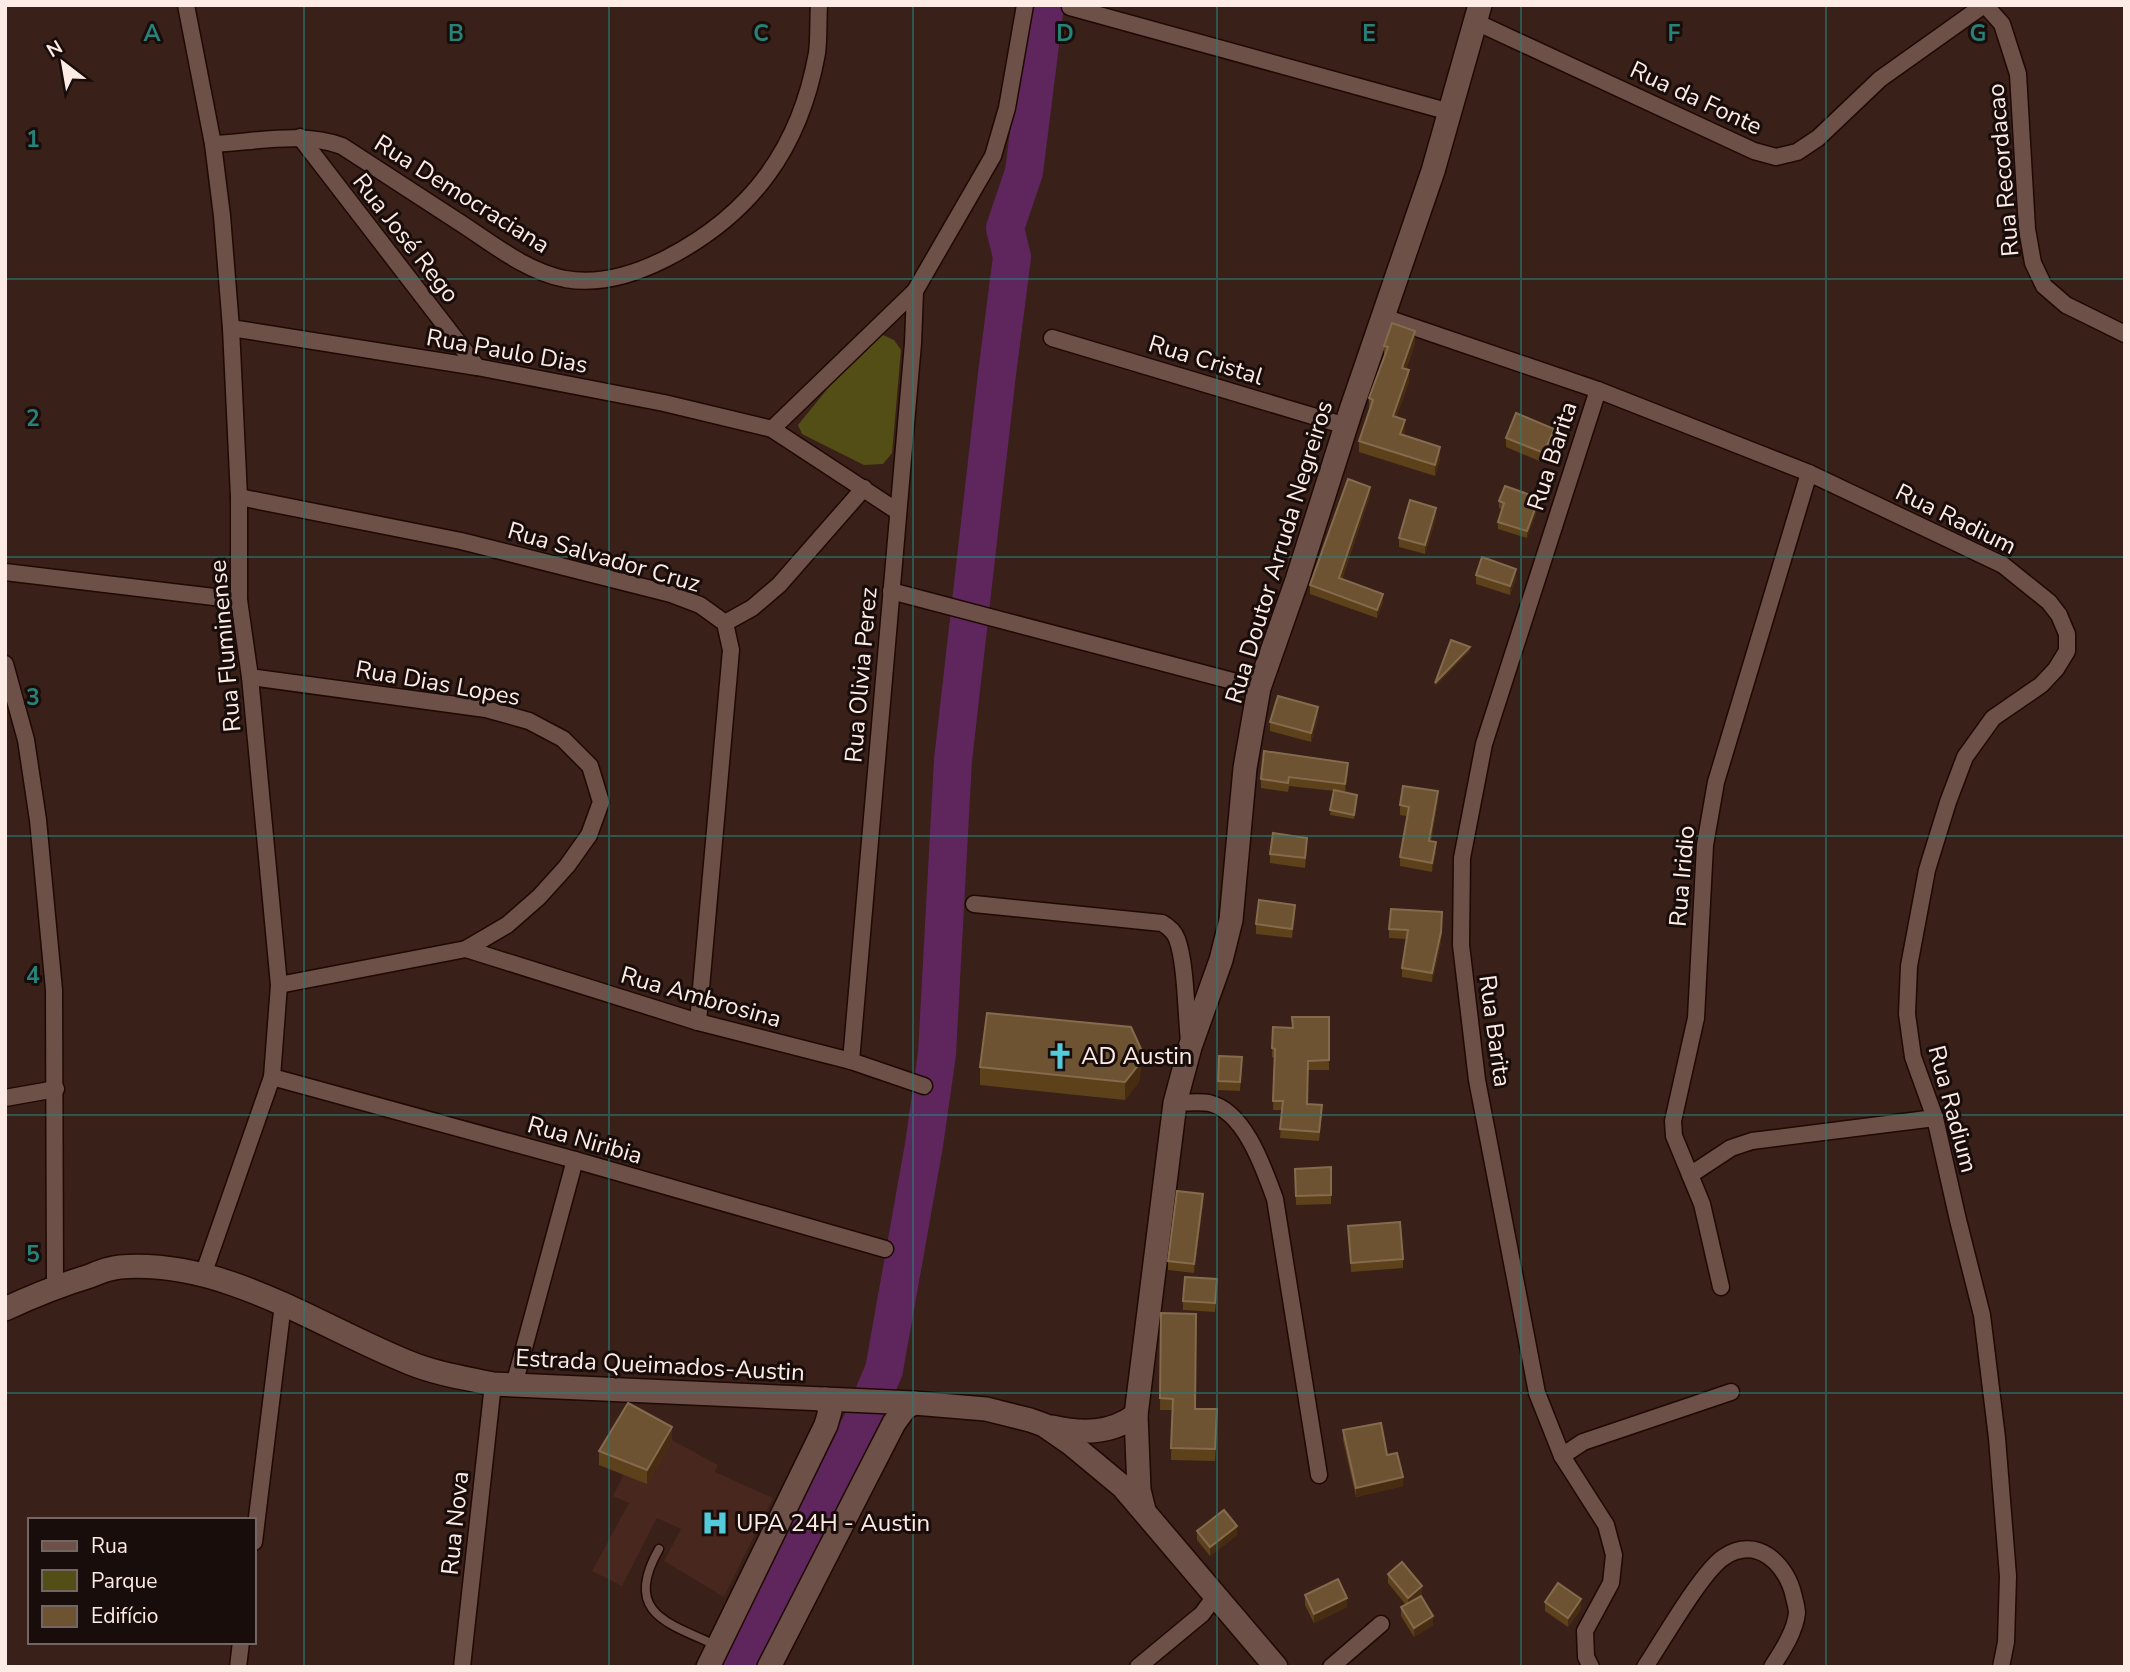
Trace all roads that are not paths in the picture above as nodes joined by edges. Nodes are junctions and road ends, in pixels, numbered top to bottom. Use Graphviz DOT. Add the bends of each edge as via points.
graph roads {
  1 [pos="186,5"];
  2 [pos="819,5"];
  3 [pos="1025,5"];
  4 [pos="1984,5"];
  5 [pos="1070,7"];
  6 [pos="1478,13"];
  7 [pos="1450,112"];
  8 [pos="300,137"];
  9 [pos="213,145"];
  10 [pos="915,291"];
  11 [pos="1384,317"];
  12 [pos="231,328"];
  13 [pos="2125,334"];
  14 [pos="1052,338"];
  15 [pos="477,367"];
  16 [pos="1598,390"];
  17 [pos="1346,426"];
  18 [pos="772,429"];
  19 [pos="1809,473"];
  20 [pos="864,488"];
  21 [pos="239,497"];
  22 [pos="897,511"];
  23 [pos="5,572"];
  24 [pos="891,591"];
  25 [pos="239,600"];
  26 [pos="725,623"];
  27 [pos="5,664"];
  28 [pos="250,677"];
  29 [pos="1259,688"];
  30 [pos="974,904"];
  31 [pos="466,949"];
  32 [pos="279,985"];
  33 [pos="698,1022"];
  34 [pos="1190,1047"];
  35 [pos="851,1062"];
  36 [pos="272,1077"];
  37 [pos="924,1086"];
  38 [pos="56,1089"];
  39 [pos="5,1098"];
  40 [pos="1175,1103"];
  41 [pos="1935,1118"];
  42 [pos="575,1160"];
  43 [pos="1690,1175"];
  44 [pos="885,1249"];
  45 [pos="203,1275"];
  46 [pos="55,1286"];
  47 [pos="1721,1287"];
  48 [pos="283,1304"];
  49 [pos="5,1308"];
  50 [pos="504,1384"];
  51 [pos="1731,1392"];
  52 [pos="825,1399"];
  53 [pos="914,1402"];
  54 [pos="1136,1415"];
  55 [pos="1044,1425"];
  56 [pos="1562,1456"];
  57 [pos="1319,1475"];
  58 [pos="1144,1510"];
  59 [pos="256,1526"];
  60 [pos="659,1549"];
  61 [pos="1216,1595"];
  62 [pos="1381,1624"];
  63 [pos="241,1644"];
  64 [pos="718,1646"];
  65 [pos="238,1667"];
  66 [pos="462,1667"];
  67 [pos="708,1667"];
  68 [pos="769,1667"];
  69 [pos="1138,1667"];
  70 [pos="1276,1667"];
  71 [pos="1331,1667"];
  72 [pos="1591,1667"];
  73 [pos="1645,1667"];
  74 [pos="1772,1667"];
  75 [pos="2001,1667"];
  1 -- 9 [label="street, Rua Fluminense"];
  2 -- 8 [label="street, Rua Democraciana" via="817,52 803,107 778,162 743,206 696,243 648,268 597,281 564,278 526,265 342,146"];
  3 -- 10 [label="street" via="1007,108 993,156"];
  4 -- 6 [label="street, Rua da Fonte" via="1880,79 1818,138 1797,152 1776,157 1754,151"];
  4 -- 13 [label="street, Rua Recordacao" via="2002,24 2018,74 2033,263 2044,286 2066,305"];
  5 -- 7 [label="street"];
  6 -- 7 [label="street, Rua Doutor Arruda Negreiros"];
  7 -- 11 [label="street, Rua Doutor Arruda Negreiros"];
  8 -- 9 [label="street, Rua Democraciana"];
  8 -- 15 [label="street, Rua José Rego"];
  9 -- 12 [label="street, Rua Fluminense"];
  10 -- 18 [label="street"];
  10 -- 22 [label="street, Rua Olivia Perez"];
  11 -- 16 [label="street, Rua Radium"];
  11 -- 17 [label="street, Rua Doutor Arruda Negreiros"];
  12 -- 15 [label="street, Rua Paulo Dias"];
  12 -- 21 [label="street, Rua Fluminense"];
  14 -- 17 [label="street, Rua Cristal"];
  15 -- 18 [label="street, Rua Paulo Dias"];
  16 -- 19 [label="street, Rua Radium"];
  16 -- 56 [label="street, Rua Barita" via="1484,744 1462,858 1461,945 1477,1080 1536,1393"];
  17 -- 29 [label="street, Rua Doutor Arruda Negreiros"];
  18 -- 20 [label="street, Rua Paulo Dias"];
  19 -- 41 [label="street, Rua Radium" via="2003,565 2049,602 2067,634 2067,651 2056,669 1993,718 1965,757 1927,870 1909,966 1906,1014 1913,1057"];
  19 -- 43 [label="street, Rua Iridio" via="1716,782 1705,845 1696,1018 1673,1121 1674,1136"];
  20 -- 22 [label="street, Rua Paulo Dias"];
  20 -- 26 [label="street" via="779,585"];
  21 -- 25 [label="street, Rua Fluminense"];
  21 -- 26 [label="street, Rua Salvador Cruz" via="461,541 671,594 700,605"];
  22 -- 24 [label="street, Rua Olivia Perez"];
  23 -- 25 [label="street"];
  24 -- 29 [label="street"];
  24 -- 35 [label="street, Rua Olivia Perez"];
  25 -- 28 [label="street, Rua Fluminense"];
  26 -- 33 [label="street" via="730,650"];
  27 -- 38 [label="street" via="26,740 38,820 54,990"];
  28 -- 31 [label="street, Rua Dias Lopes" via="486,709 529,721 563,739 590,766 601,802 589,835 539,897 507,925"];
  28 -- 32 [label="street, Rua Fluminense"];
  29 -- 34 [label="street, Rua Doutor Arruda Negreiros" via="1245,768 1231,920"];
  30 -- 34 [label="street" via="1162,923 1177,940"];
  31 -- 32 [label="street, Rua Dias Lopes"];
  31 -- 33 [label="street, Rua Ambrosina"];
  32 -- 36 [label="street, Rua Fluminense"];
  33 -- 35 [label="street, Rua Ambrosina"];
  34 -- 40 [label="street, Rua Doutor Arruda Negreiros"];
  35 -- 37 [label="street, Rua Ambrosina"];
  36 -- 42 [label="street, Rua Niribia"];
  36 -- 45 [label="street, Rua Fluminense"];
  38 -- 39 [label="street"];
  38 -- 46 [label="street"];
  40 -- 54 [label="street, Rua Doutor Arruda Negreiros"];
  40 -- 57 [label="street" via="1209,1103 1228,1113 1260,1159 1275,1199"];
  41 -- 43 [label="street" via="1752,1141 1731,1148"];
  41 -- 75 [label="street, Rua Radium" via="1982,1315 1997,1438 2008,1576"];
  42 -- 44 [label="street, Rua Niribia"];
  42 -- 50 [label="street, Rua Nova"];
  43 -- 47 [label="street, Rua Iridio" via="1702,1204"];
  45 -- 46 [label="street, Estrada Queimados-Austin" via="162,1266 117,1267"];
  45 -- 48 [label="street, Estrada Queimados-Austin"];
  46 -- 49 [label="street, Estrada Queimados-Austin"];
  48 -- 50 [label="street, Estrada Queimados-Austin" via="412,1364"];
  48 -- 59 [label="street"];
  50 -- 52 [label="street, Estrada Queimados-Austin"];
  50 -- 66 [label="street, Rua Nova"];
  51 -- 56 [label="street" via="1583,1442"];
  52 -- 53 [label="street, Estrada Queimados-Austin"];
  52 -- 64 [label="street" via="830,1411 826,1425"];
  53 -- 55 [label="street, Estrada Queimados-Austin" via="1004,1412"];
  53 -- 68 [label="street" via="894,1423"];
  54 -- 55 [label="street" via="1118,1426 1095,1431"];
  54 -- 58 [label="street, Rua Doutor Arruda Negreiros"];
  55 -- 58 [label="street" via="1100,1467"];
  56 -- 72 [label="street, Rua Barita" via="1606,1525 1614,1555 1611,1583 1585,1631"];
  58 -- 61 [label="street"];
  60 -- 64 [label="lane" via="649,1567 646,1599 667,1623"];
  61 -- 69 [label="street" via="1202,1614"];
  61 -- 70 [label="street"];
  62 -- 71 [label="street"];
  63 -- 65 [label="street"];
  64 -- 67 [label="street"];
  73 -- 74 [label="street" via="1705,1577 1723,1557 1744,1548 1763,1552 1777,1562 1792,1587 1797,1612"];
}
